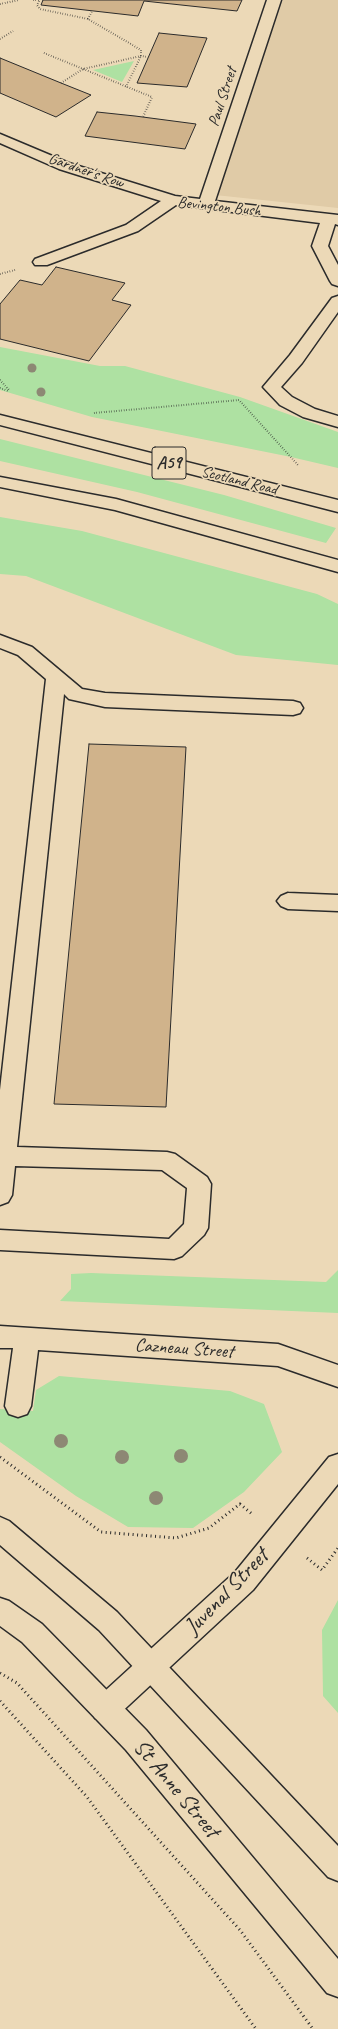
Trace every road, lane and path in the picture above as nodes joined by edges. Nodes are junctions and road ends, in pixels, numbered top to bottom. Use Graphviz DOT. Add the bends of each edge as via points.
graph roads {
  1 [pos="19,0"];
  2 [pos="33,0"];
  3 [pos="39,0"];
  4 [pos="274,0"];
  5 [pos="0,4"];
  6 [pos="92,11"];
  7 [pos="88,19"];
  8 [pos="13,31"];
  9 [pos="0,39"];
  10 [pos="44,53"];
  11 [pos="141,56"];
  12 [pos="148,57"];
  13 [pos="83,69"];
  14 [pos="61,83"];
  15 [pos="126,87"];
  16 [pos="143,117"];
  17 [pos="0,138"];
  18 [pos="174,200"];
  19 [pos="206,205"];
  20 [pos="333,220"];
  21 [pos="41,262"];
  22 [pos="338,281"];
  23 [pos="338,301"];
  24 [pos="0,380"];
  25 [pos="11,391"];
  26 [pos="90,414"];
  27 [pos="0,420"];
  28 [pos="338,422"];
  29 [pos="301,468"];
  30 [pos="0,482"];
  31 [pos="338,506"];
  32 [pos="338,566"];
  33 [pos="0,641"];
  34 [pos="56,677"];
  35 [pos="292,708"];
  36 [pos="288,901"];
  37 [pos="338,903"];
  38 [pos="4,1156"];
  39 [pos="0,1195"];
  40 [pos="0,1240"];
  41 [pos="0,1337"];
  42 [pos="27,1339"];
  43 [pos="338,1376"];
  44 [pos="18,1406"];
  45 [pos="0,1457"];
  46 [pos="338,1465"];
  47 [pos="0,1528"];
  48 [pos="280,1536"];
  49 [pos="338,1548"];
  50 [pos="0,1610"];
  51 [pos="152,1668"];
  52 [pos="0,1673"];
  53 [pos="0,1700"];
  54 [pos="105,1709"];
  55 [pos="338,1868"];
  56 [pos="338,1982"];
  57 [pos="256,2029"];
  58 [pos="313,2029"];
  1 -- 5 [label="path"];
  2 -- 3 [label="path"];
  3 -- 7 [label="path" via="37,5 40,9"];
  4 -- 19 [label="main road, Paul Street"];
  6 -- 7 [label="path"];
  7 -- 11 [label="path" via="141,50"];
  8 -- 9 [label="path"];
  10 -- 13 [label="path"];
  11 -- 12 [label="path"];
  11 -- 13 [label="path"];
  11 -- 15 [label="path"];
  13 -- 14 [label="path"];
  13 -- 15 [label="path"];
  15 -- 16 [label="path" via="152,97"];
  17 -- 18 [label="main road, Gardner's Row" via="64,166"];
  18 -- 19 [label="main road, Bevington Bush"];
  18 -- 21 [label="main road, Bevington Bush" via="132,228"];
  19 -- 20 [label="main road, Bevington Bush"];
  20 -- 22 [label="main road" via="320,246"];
  23 -- 28 [label="main road" via="296,359 271,387 286,402 309,413"];
  24 -- 25 [label="path"];
  26 -- 29 [label="path" via="239,400"];
  27 -- 31 [label="main road, Scotland Road / A59"];
  30 -- 32 [label="main road" via="116,505"];
  33 -- 34 [label="main road" via="25,650"];
  34 -- 35 [label="main road" via="76,694 105,700"];
  34 -- 38 [label="main road"];
  36 -- 37 [label="main road"];
  38 -- 39 [label="main road"];
  38 -- 40 [label="main road" via="167,1161 199,1184 196,1228 174,1249"];
  41 -- 42 [label="main road, Cazneau Street"];
  42 -- 43 [label="main road, Cazneau Street" via="278,1355"];
  42 -- 44 [label="main road"];
  45 -- 48 [label="path" via="101,1532 176,1538 208,1528 240,1504"];
  46 -- 48 [label="main road, Juvenal Street"];
  47 -- 51 [label="main road" via="108,1621"];
  48 -- 49 [label="path" via="322,1570"];
  48 -- 51 [label="main road, Juvenal Street" via="244,1581"];
  50 -- 54 [label="main road, St Anne Street" via="32,1633"];
  51 -- 54 [label="main road, Juvenal Street"];
  51 -- 55 [label="main road"];
  52 -- 58 [label="path" via="17,1683 240,1930"];
  53 -- 57 [label="path" via="87,1797"];
  54 -- 56 [label="main road, St Anne Street" via="136,1740"];
}
